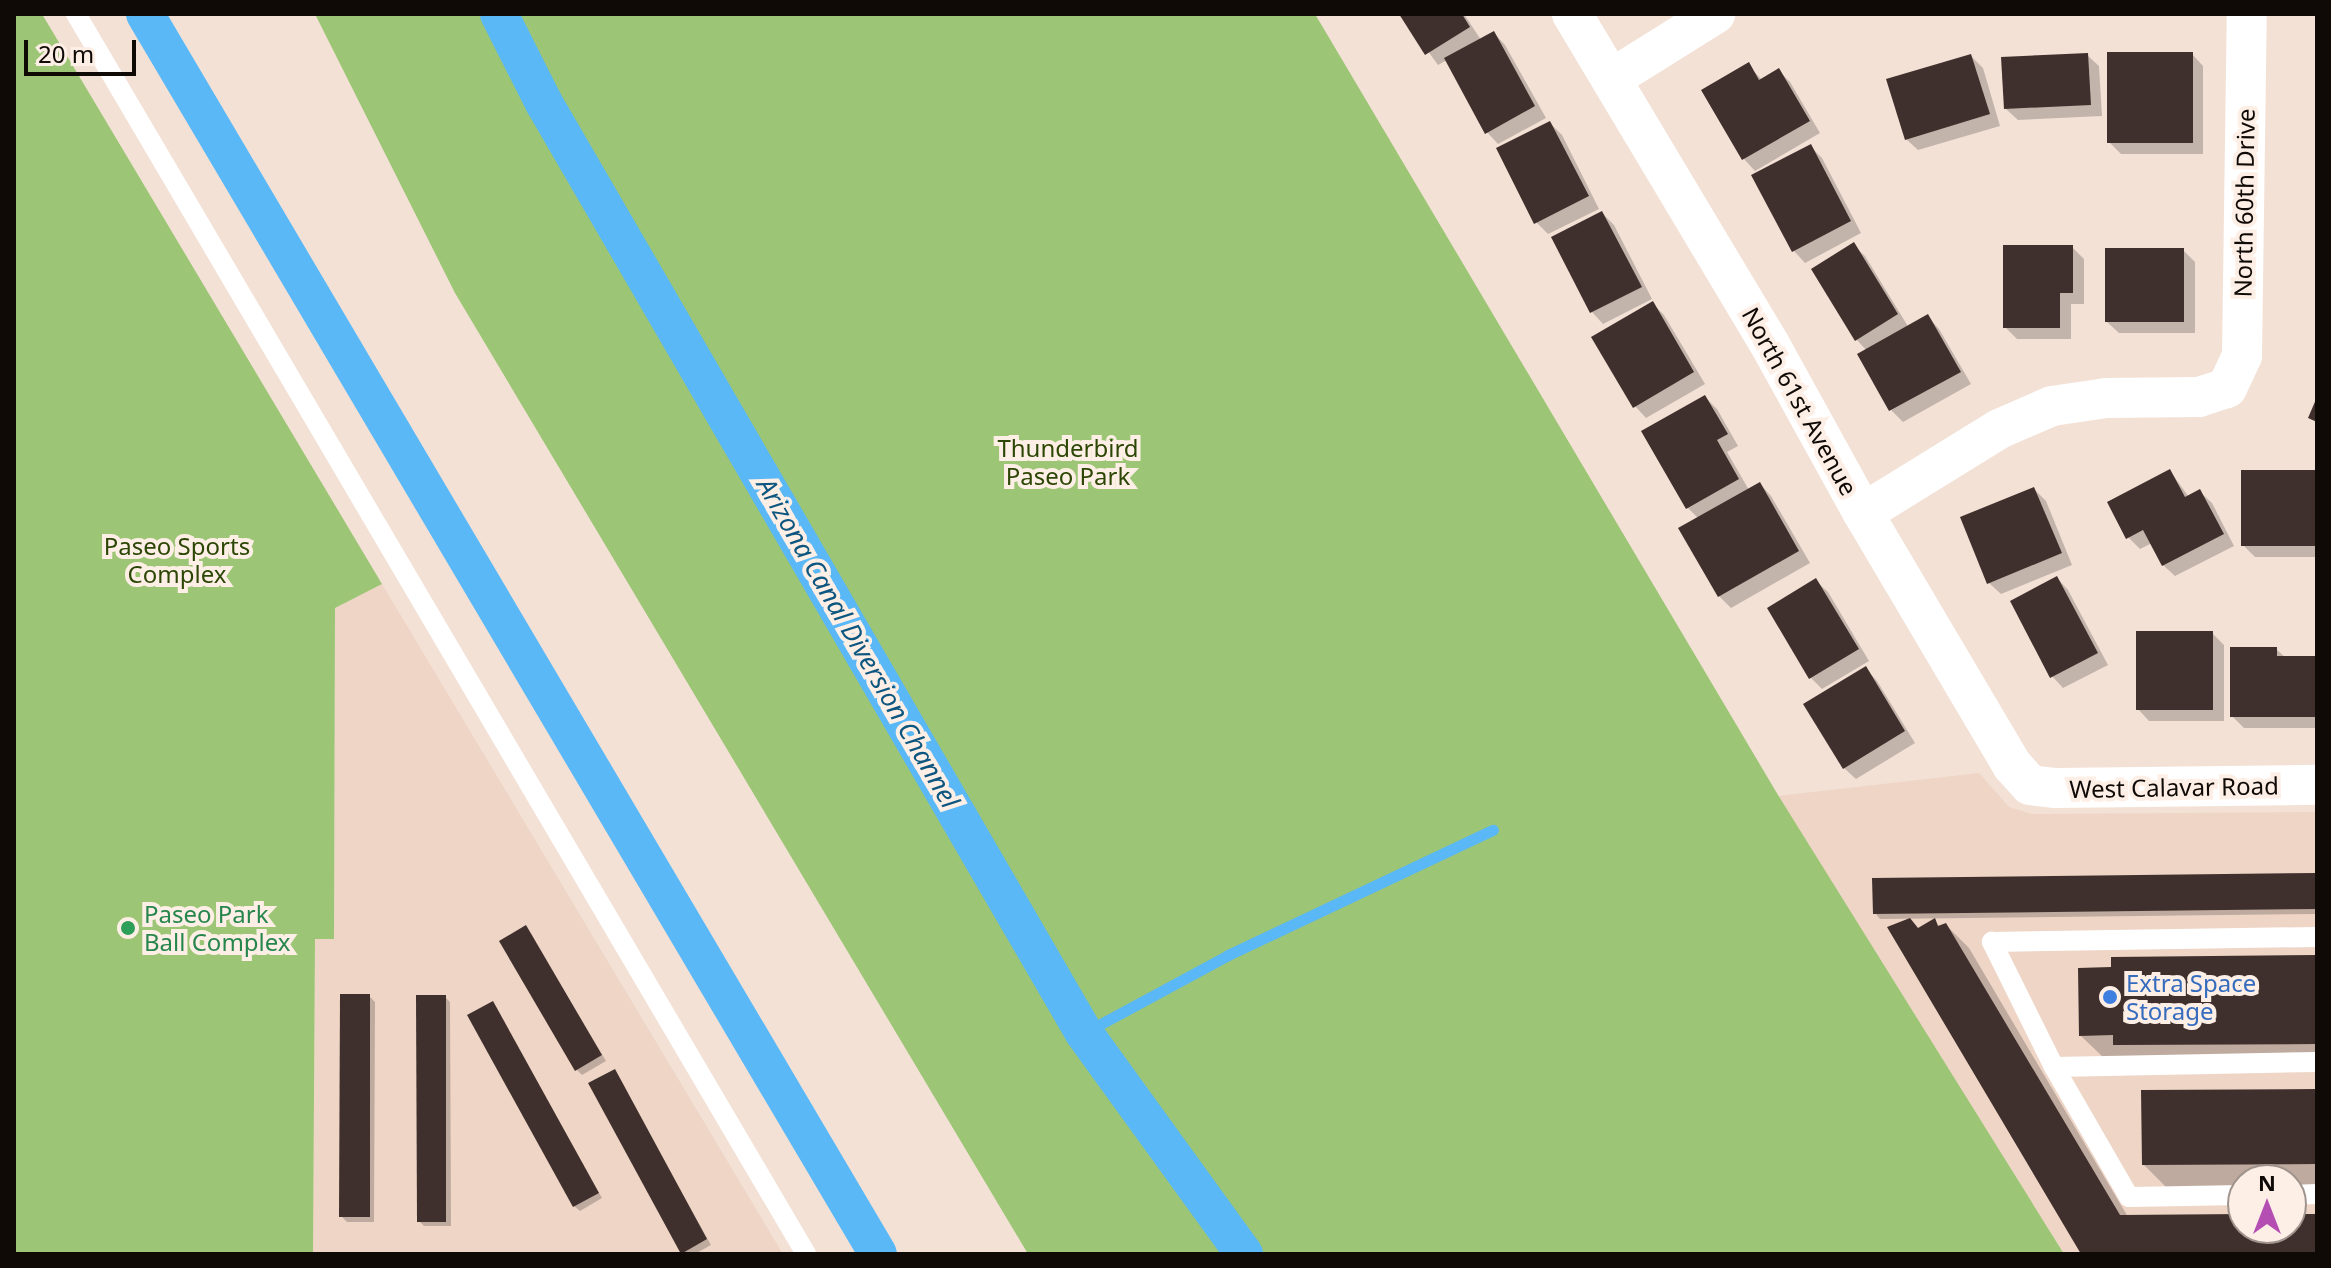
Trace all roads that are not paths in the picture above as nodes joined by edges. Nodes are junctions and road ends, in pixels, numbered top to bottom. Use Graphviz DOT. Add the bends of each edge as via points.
graph roads {
  1 [pos="76,14"];
  2 [pos="1572,14"];
  3 [pos="1715,14"];
  4 [pos="2247,14"];
  5 [pos="1611,79"];
  6 [pos="1863,513"];
  7 [pos="2030,785"];
  8 [pos="2317,785"];
  9 [pos="2317,937"];
  10 [pos="2317,1062"];
  11 [pos="2054,1067"];
  12 [pos="2227,1195"];
  13 [pos="806,1254"];
  1 -- 13 [label="lane"];
  2 -- 5 [label="street, North 61st Avenue"];
  3 -- 5 [label="street"];
  4 -- 6 [label="street, North 60th Drive" via="2242,356 2227,388 2199,397 2106,398 2052,406 1999,429"];
  5 -- 6 [label="street, North 61st Avenue" via="1769,343"];
  6 -- 7 [label="street, North 61st Avenue" via="2012,765"];
  7 -- 8 [label="street, West Calavar Road"];
  9 -- 11 [label="lane" via="1992,942"];
  10 -- 11 [label="lane"];
  11 -- 12 [label="lane" via="2129,1197"];
}
